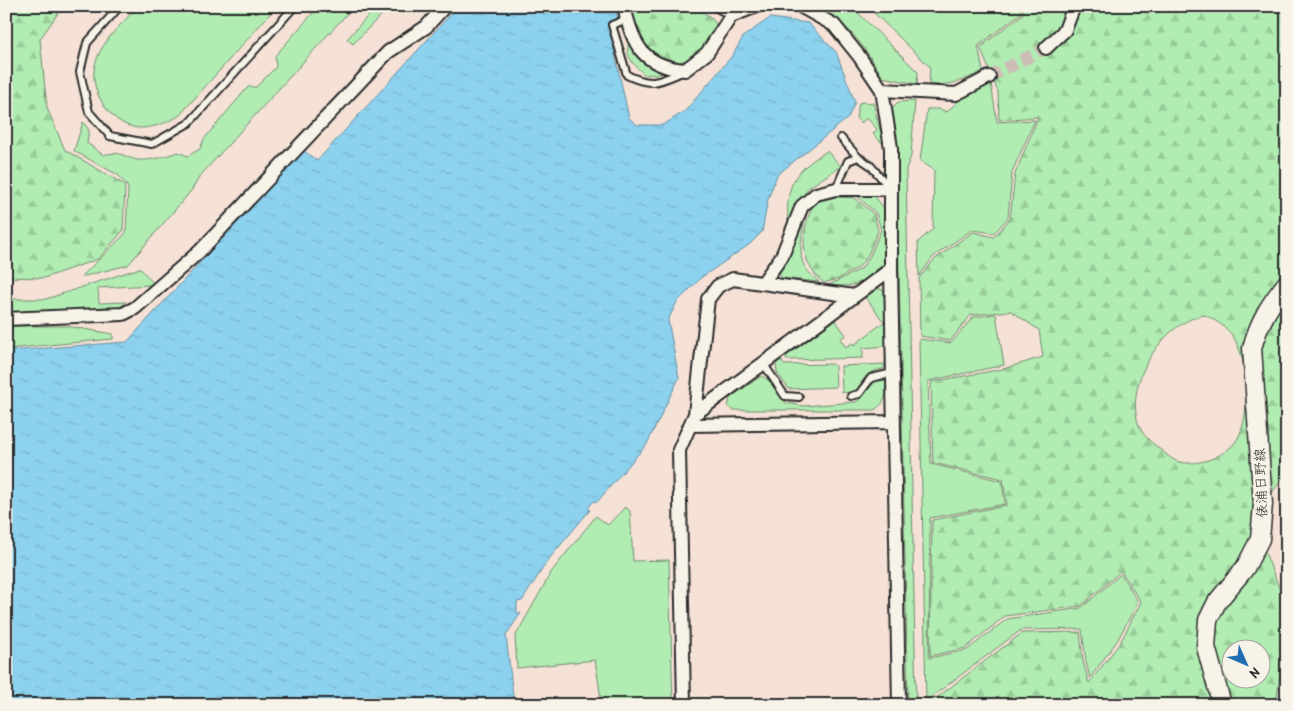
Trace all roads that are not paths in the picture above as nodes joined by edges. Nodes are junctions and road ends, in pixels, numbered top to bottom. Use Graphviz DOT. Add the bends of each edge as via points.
graph roads {
  1 [pos="120,6"];
  2 [pos="295,6"];
  3 [pos="445,6"];
  4 [pos="624,6"];
  5 [pos="713,6"];
  6 [pos="757,6"];
  7 [pos="800,6"];
  8 [pos="1074,6"];
  9 [pos="731,16"];
  10 [pos="627,19"];
  11 [pos="1046,48"];
  12 [pos="686,70"];
  13 [pos="989,77"];
  14 [pos="882,90"];
  15 [pos="841,138"];
  16 [pos="858,157"];
  17 [pos="836,189"];
  18 [pos="891,189"];
  19 [pos="891,269"];
  20 [pos="764,281"];
  21 [pos="1287,283"];
  22 [pos="854,296"];
  23 [pos="6,319"];
  24 [pos="763,363"];
  25 [pos="893,373"];
  26 [pos="851,396"];
  27 [pos="799,397"];
  28 [pos="693,420"];
  29 [pos="894,422"];
  30 [pos="684,705"];
  31 [pos="899,705"];
  32 [pos="1222,705"];
  1 -- 2 [label="lane" via="87,43 80,72 89,112 110,136 152,144 189,123"];
  3 -- 23 [label="street" via="426,27 388,52 200,251 135,308 123,314"];
  4 -- 10 [label="street"];
  5 -- 9 [label="lane"];
  6 -- 9 [label="street"];
  7 -- 14 [label="street" via="834,25"];
  8 -- 11 [label="street" via="1065,30"];
  9 -- 12 [label="street" via="707,53"];
  10 -- 12 [label="street" via="645,56 665,68"];
  10 -- 12 [label="lane" via="612,25 627,75 643,83 660,82"];
  13 -- 14 [label="street" via="956,94"];
  14 -- 18 [label="street" via="891,148"];
  15 -- 16 [label="lane"];
  16 -- 17 [label="lane" via="848,161"];
  16 -- 18 [label="lane" via="870,165"];
  17 -- 18 [label="street"];
  17 -- 20 [label="street" via="816,194 802,206 782,256"];
  18 -- 19 [label="street"];
  19 -- 22 [label="street"];
  19 -- 25 [label="street"];
  20 -- 22 [label="street"];
  20 -- 28 [label="street" via="732,279 718,286 708,299"];
  21 -- 32 [label="main road, 俵浦日野線" via="1258,325 1252,348 1263,504 1260,538 1245,568 1217,602 1208,620 1206,647"];
  22 -- 24 [label="street"];
  24 -- 27 [label="lane" via="785,396"];
  24 -- 28 [label="street"];
  25 -- 26 [label="lane" via="871,378 859,394"];
  25 -- 29 [label="street"];
  28 -- 29 [label="street"];
  28 -- 30 [label="street" via="679,450"];
  29 -- 31 [label="street"];
}
